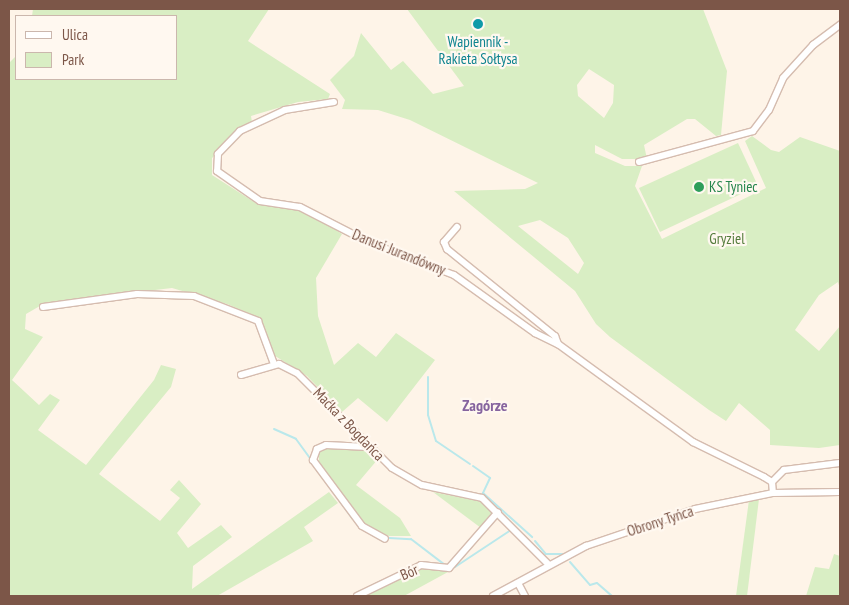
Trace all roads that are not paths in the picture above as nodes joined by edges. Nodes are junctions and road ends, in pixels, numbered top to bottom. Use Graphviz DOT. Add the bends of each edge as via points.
graph roads {
  1 [pos="840,25"];
  2 [pos="334,102"];
  3 [pos="639,162"];
  4 [pos="456,227"];
  5 [pos="43,306"];
  6 [pos="558,344"];
  7 [pos="274,364"];
  8 [pos="241,375"];
  9 [pos="368,447"];
  10 [pos="840,463"];
  11 [pos="772,482"];
  12 [pos="840,492"];
  13 [pos="774,493"];
  14 [pos="498,512"];
  15 [pos="385,539"];
  16 [pos="549,565"];
  17 [pos="518,583"];
  18 [pos="357,596"];
  19 [pos="493,596"];
  20 [pos="525,596"];
  1 -- 3 [label="street" via="813,45 783,78 769,110 752,131"];
  2 -- 6 [label="street, Danusi Jurandówny" via="284,110 240,131 218,154 217,171 260,200 300,207 368,242 454,275 535,333"];
  4 -- 6 [label="street" via="444,242 447,249 556,336"];
  5 -- 7 [label="street" via="137,294 194,296 258,321"];
  6 -- 11 [label="street, Danusi Jurandówny" via="693,442"];
  7 -- 8 [label="street"];
  7 -- 9 [label="street, Maćka z Bogdańca" via="307,380"];
  9 -- 14 [label="street, Maćka z Bogdańca" via="407,478 482,498"];
  9 -- 15 [label="street" via="326,445 317,449 314,460 362,526"];
  10 -- 11 [label="street" via="784,470"];
  11 -- 13 [label="street"];
  12 -- 13 [label="street, Obrony Tyńca"];
  13 -- 16 [label="street, Obrony Tyńca" via="695,509 608,537"];
  14 -- 16 [label="street, Maćka z Bogdańca"];
  14 -- 18 [label="street, Bór" via="449,568 420,565"];
  16 -- 17 [label="street, Obrony Tyńca"];
  17 -- 19 [label="street, Obrony Tyńca"];
  17 -- 20 [label="street"];
}
